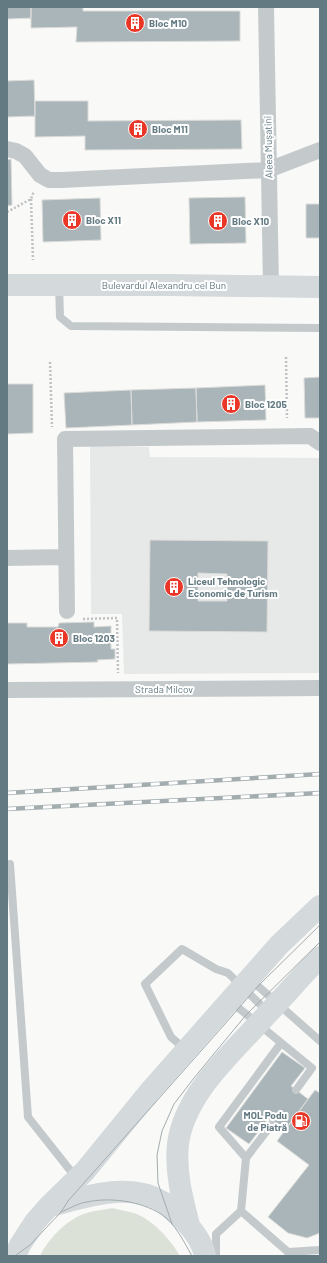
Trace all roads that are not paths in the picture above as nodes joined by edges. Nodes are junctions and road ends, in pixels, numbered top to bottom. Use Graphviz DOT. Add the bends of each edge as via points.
graph roads {
  1 [pos="266,7"];
  2 [pos="7,149"];
  3 [pos="320,150"];
  4 [pos="268,170"];
  5 [pos="58,284"];
  6 [pos="7,285"];
  7 [pos="271,286"];
  8 [pos="320,287"];
  9 [pos="320,328"];
  10 [pos="320,443"];
  11 [pos="66,557"];
  12 [pos="7,558"];
  13 [pos="67,611"];
  14 [pos="320,688"];
  15 [pos="7,690"];
  16 [pos="10,864"];
  17 [pos="320,906"];
  18 [pos="320,957"];
  19 [pos="240,989"];
  20 [pos="268,1014"];
  21 [pos="320,1041"];
  22 [pos="281,1043"];
  23 [pos="186,1051"];
  24 [pos="296,1090"];
  25 [pos="272,1124"];
  26 [pos="246,1158"];
  27 [pos="77,1179"];
  28 [pos="241,1211"];
  29 [pos="42,1214"];
  30 [pos="189,1224"];
  31 [pos="7,1240"];
  32 [pos="320,1250"];
  33 [pos="210,1254"];
  34 [pos="15,1256"];
  1 -- 4 [label="street, Aleea Mușatini"];
  2 -- 4 [label="street" via="25,156 40,175 49,180"];
  3 -- 4 [label="street"];
  4 -- 7 [label="street, Aleea Mușatini"];
  5 -- 6 [label="main road, Bulevardul Alexandru cel Bun"];
  5 -- 7 [label="main road, Bulevardul Alexandru cel Bun"];
  5 -- 9 [label="lane" via="60,317 71,326"];
  7 -- 8 [label="main road, Bulevardul Alexandru cel Bun"];
  10 -- 11 [label="street" via="310,436 65,439"];
  11 -- 12 [label="street"];
  11 -- 13 [label="street"];
  14 -- 15 [label="street, Strada Milcov"];
  16 -- 27 [label="lane" via="28,1117"];
  17 -- 19 [label="main road" via="279,945"];
  18 -- 20 [label="main road"];
  19 -- 20 [label="lane"];
  19 -- 20 [label="lane"];
  19 -- 20 [label="lane"];
  19 -- 23 [label="main road"];
  19 -- 23 [label="lane" via="228,973 182,949 145,984 171,1037"];
  20 -- 21 [label="lane"];
  20 -- 22 [label="lane"];
  20 -- 30 [label="main road" via="223,1061 188,1110 178,1142 177,1170"];
  22 -- 24 [label="lane" via="312,1068"];
  22 -- 26 [label="lane" via="220,1127"];
  23 -- 27 [label="main road"];
  25 -- 26 [label="lane"];
  26 -- 28 [label="lane"];
  27 -- 29 [label="main road"];
  28 -- 32 [label="lane" via="288,1252"];
  28 -- 33 [label="lane" via="216,1234"];
  29 -- 30 [label="main road" via="90,1195 133,1193 152,1196"];
  29 -- 31 [label="main road"];
  29 -- 34 [label="main road" via="20,1244"];
  30 -- 33 [label="main road"];
}
